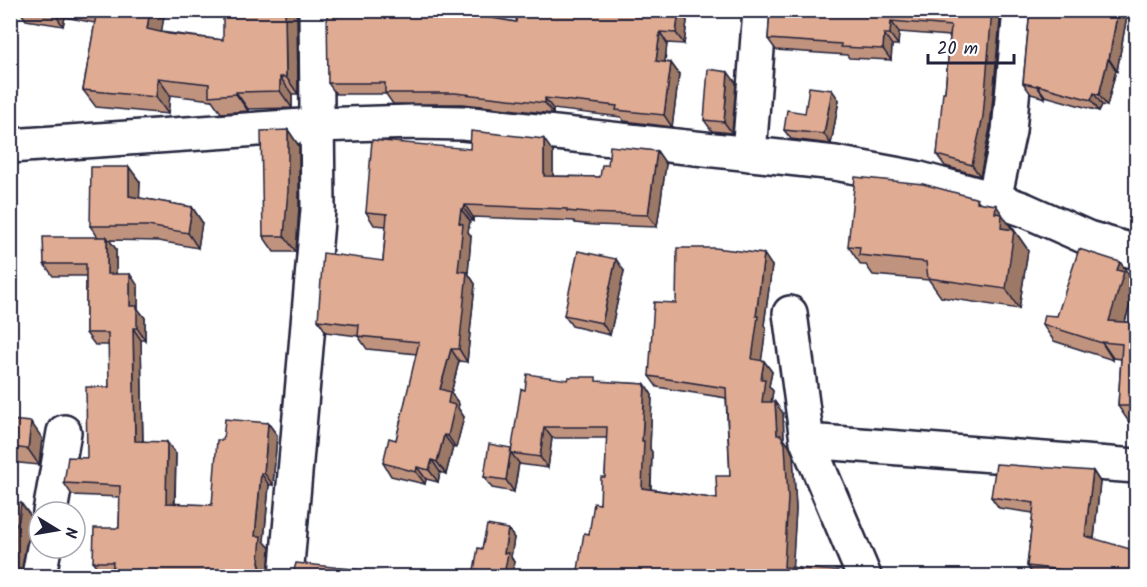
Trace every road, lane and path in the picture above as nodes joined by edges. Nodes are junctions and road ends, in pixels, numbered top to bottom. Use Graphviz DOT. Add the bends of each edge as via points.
graph roads {
  1 [pos="316,10"];
  2 [pos="760,10"];
  3 [pos="1020,10"];
  4 [pos="317,124"];
  5 [pos="10,146"];
  6 [pos="749,154"];
  7 [pos="994,200"];
  8 [pos="1137,252"];
  9 [pos="790,313"];
  10 [pos="64,432"];
  11 [pos="807,441"];
  12 [pos="1137,466"];
  13 [pos="52,500"];
  14 [pos="42,560"];
  15 [pos="39,576"];
  16 [pos="286,576"];
  17 [pos="864,576"];
  1 -- 4 [label="street"];
  2 -- 6 [label="street"];
  3 -- 7 [label="street" via="1009,131"];
  4 -- 5 [label="street"];
  4 -- 6 [label="street" via="463,123"];
  4 -- 16 [label="street" via="318,210"];
  6 -- 7 [label="street" via="835,163 916,178"];
  7 -- 8 [label="street" via="1088,238"];
  9 -- 11 [label="street"];
  10 -- 13 [label="street"];
  11 -- 12 [label="street"];
  11 -- 17 [label="street"];
  14 -- 15 [label="street"];
}
